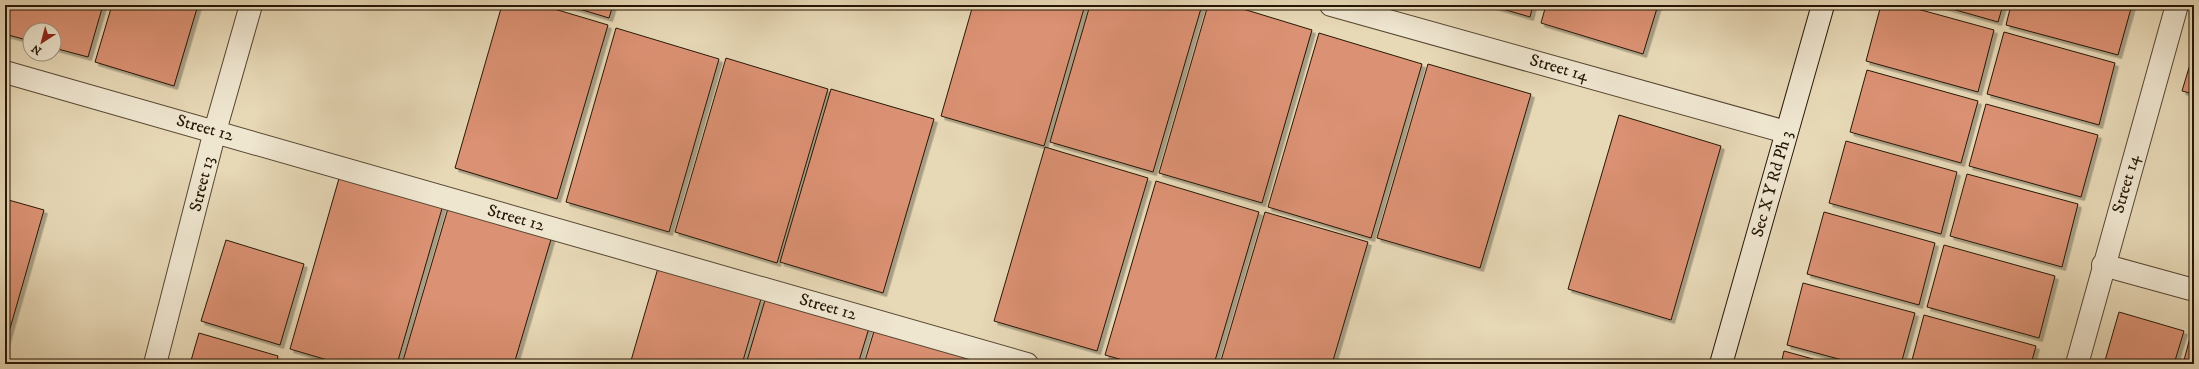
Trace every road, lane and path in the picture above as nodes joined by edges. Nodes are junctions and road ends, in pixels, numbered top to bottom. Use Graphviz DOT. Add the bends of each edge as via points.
graph roads {
  1 [pos="251,5"];
  2 [pos="1331,5"];
  3 [pos="1824,5"];
  4 [pos="2177,5"];
  5 [pos="5,72"];
  6 [pos="215,131"];
  7 [pos="1786,132"];
  8 [pos="2103,265"];
  9 [pos="2194,290"];
  10 [pos="155,364"];
  11 [pos="1027,364"];
  12 [pos="1721,364"];
  13 [pos="2077,364"];
  1 -- 6 [label="street, Street 13"];
  2 -- 7 [label="street, Street 14"];
  3 -- 7 [label="street, Sec X Y Rd Ph 3"];
  4 -- 8 [label="street, Street 14"];
  5 -- 6 [label="street, Street 12"];
  6 -- 10 [label="street, Street 13"];
  6 -- 11 [label="street, Street 12"];
  7 -- 12 [label="street, Sec X Y Rd Ph 3"];
  8 -- 9 [label="street"];
  8 -- 13 [label="street, Street 14"];
}
